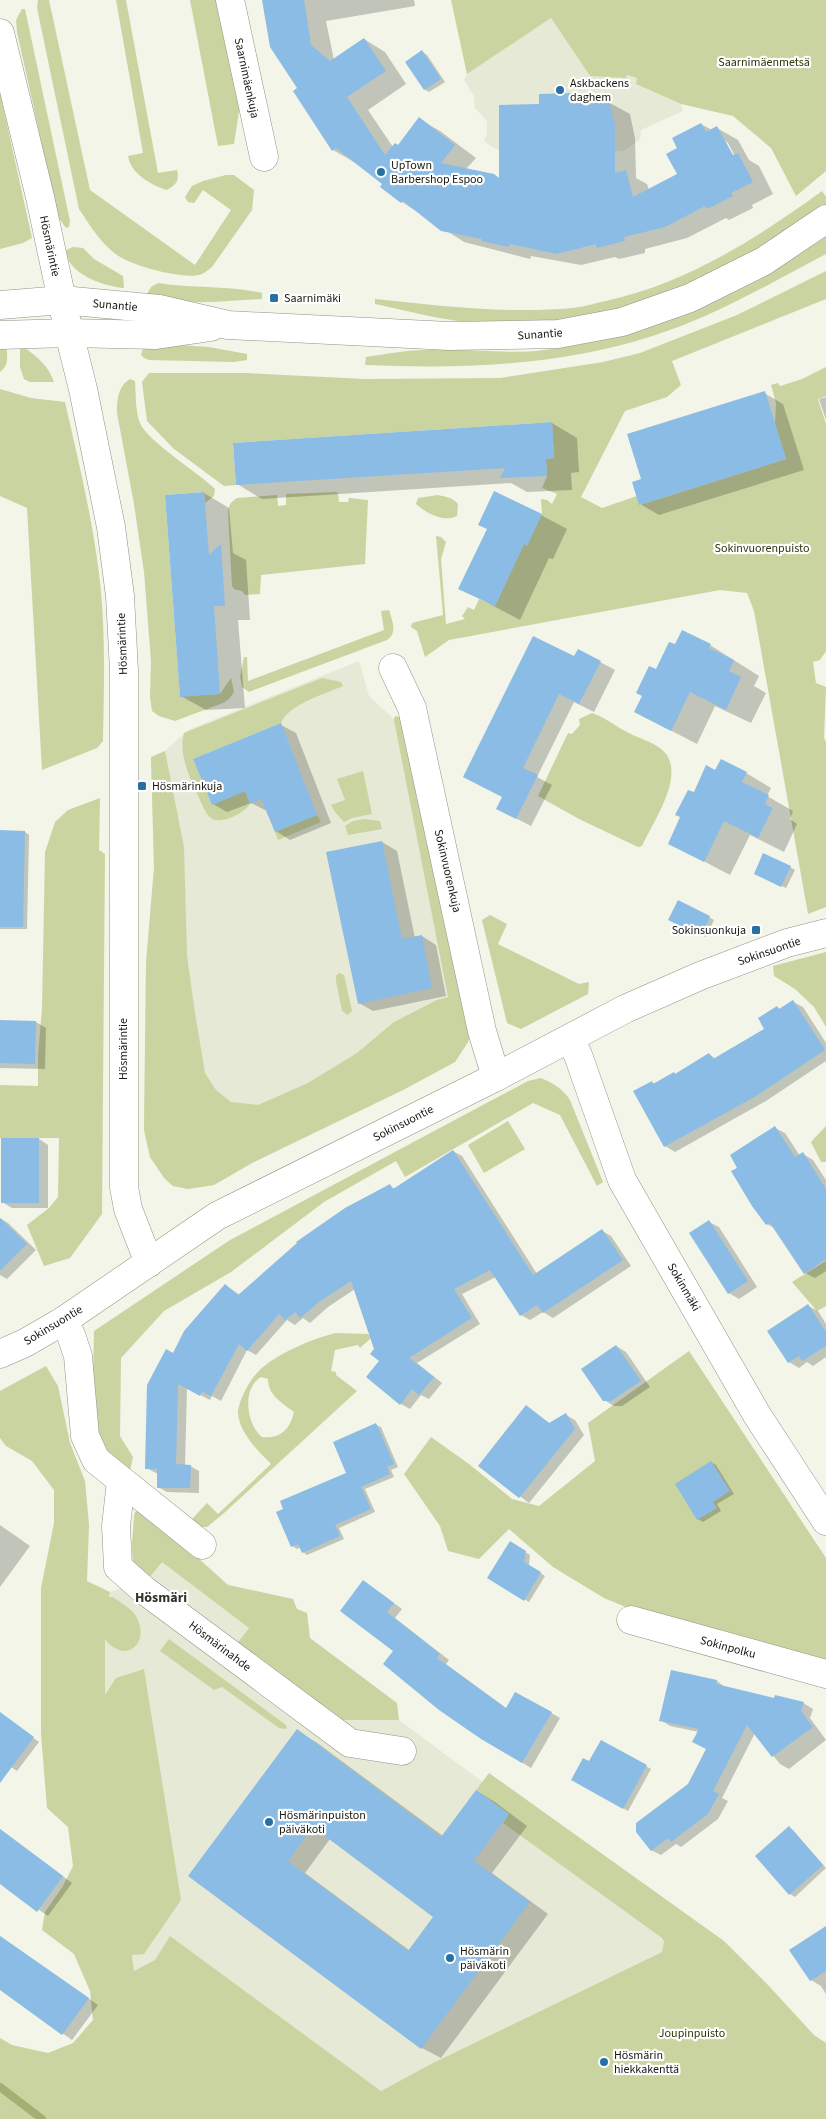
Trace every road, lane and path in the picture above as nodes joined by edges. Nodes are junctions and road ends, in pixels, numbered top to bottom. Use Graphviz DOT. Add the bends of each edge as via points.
graph roads {
  1 [pos="230,0"];
  2 [pos="0,33"];
  3 [pos="264,157"];
  4 [pos="826,219"];
  5 [pos="62,300"];
  6 [pos="0,305"];
  7 [pos="228,325"];
  8 [pos="69,333"];
  9 [pos="0,335"];
  10 [pos="393,668"];
  11 [pos="826,933"];
  12 [pos="570,1039"];
  13 [pos="496,1077"];
  14 [pos="149,1263"];
  15 [pos="63,1321"];
  16 [pos="0,1354"];
  17 [pos="121,1481"];
  18 [pos="826,1521"];
  19 [pos="202,1545"];
  20 [pos="631,1620"];
  21 [pos="826,1674"];
  22 [pos="402,1750"];
  1 -- 3 [label="street, Saarnimäenkuja"];
  2 -- 5 [label="street, Hösmärintie"];
  4 -- 7 [label="street, Sunantie" via="764,261 690,298 622,322 558,334 450,336"];
  5 -- 6 [label="street, Sunantie"];
  5 -- 7 [label="street, Sunantie" via="159,309"];
  5 -- 8 [label="street, Hösmärintie"];
  7 -- 8 [label="street, Sunantie" via="156,335"];
  8 -- 9 [label="street, Sunantie"];
  8 -- 14 [label="street, Hösmärintie" via="84,389 111,526 120,596 124,670 124,1187 128,1209"];
  10 -- 13 [label="street, Sokinvuorenkuja" via="412,708 484,1041"];
  11 -- 12 [label="street, Sokinsuontie" via="787,943 700,976"];
  12 -- 13 [label="street, Sokinsuontie"];
  12 -- 18 [label="street, Sokinmäki" via="622,1180 757,1415"];
  13 -- 14 [label="street, Sokinsuontie" via="217,1216"];
  14 -- 15 [label="street, Sokinsuontie"];
  15 -- 16 [label="street, Sokinsuontie"];
  15 -- 17 [label="street" via="78,1356 85,1436 96,1460"];
  17 -- 19 [label="street"];
  17 -- 22 [label="street, Hösmärinahde" via="116,1526 118,1567 152,1596 350,1743"];
  20 -- 21 [label="street, Sokinpolku"];
}
